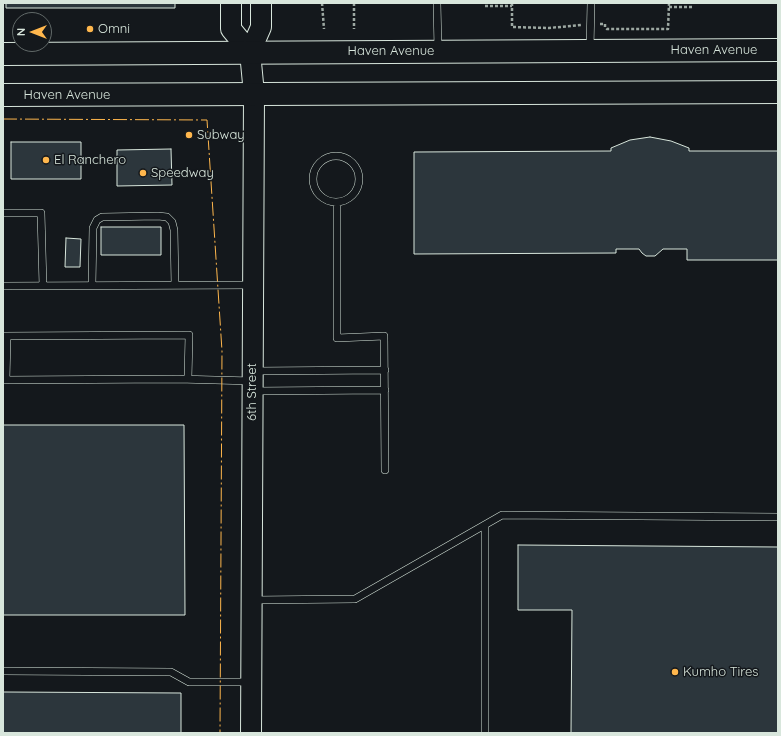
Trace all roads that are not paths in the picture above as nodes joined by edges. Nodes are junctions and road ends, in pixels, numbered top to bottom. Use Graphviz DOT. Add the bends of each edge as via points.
graph roads {
  1 [pos="231,3"];
  2 [pos="261,3"];
  3 [pos="437,3"];
  4 [pos="591,3"];
  5 [pos="778,50"];
  6 [pos="438,51"];
  7 [pos="590,51"];
  8 [pos="250,52"];
  9 [pos="3,54"];
  10 [pos="778,92"];
  11 [pos="254,94"];
  12 [pos="3,95"];
  13 [pos="337,202"];
  14 [pos="3,213"];
  15 [pos="92,285"];
  16 [pos="175,285"];
  17 [pos="253,285"];
  18 [pos="3,286"];
  19 [pos="43,286"];
  20 [pos="5,336"];
  21 [pos="384,370"];
  22 [pos="188,379"];
  23 [pos="5,380"];
  24 [pos="252,381"];
  25 [pos="384,390"];
  26 [pos="385,470"];
  27 [pos="778,517"];
  28 [pos="485,525"];
  29 [pos="251,600"];
  30 [pos="3,671"];
  31 [pos="251,682"];
  32 [pos="250,733"];
  33 [pos="485,733"];
  1 -- 8 [label="main road" via="231,29"];
  2 -- 8 [label="main road, 6th Street" via="261,27"];
  3 -- 6 [label="lane"];
  4 -- 7 [label="lane"];
  5 -- 7 [label="main road, Haven Avenue"];
  6 -- 7 [label="main road, Haven Avenue"];
  6 -- 8 [label="main road, Haven Avenue"];
  8 -- 9 [label="main road, Haven Avenue"];
  8 -- 11 [label="main road, 6th Street"];
  10 -- 11 [label="main road, Haven Avenue"];
  11 -- 12 [label="main road, Haven Avenue"];
  11 -- 17 [label="main road, 6th Street"];
  13 -- 13 [label="lane" via="355,192 359,178 353,164 340,156 324,159 318,165 314,179 318,193 323,198"];
  13 -- 21 [label="lane" via="337,338 384,336"];
  14 -- 19 [label="lane" via="41,213"];
  15 -- 16 [label="lane"];
  15 -- 16 [label="lane" via="93,228 97,220 102,217 158,216 167,217 172,222 174,230"];
  15 -- 19 [label="lane"];
  16 -- 17 [label="lane"];
  17 -- 24 [label="main road, 6th Street"];
  18 -- 19 [label="lane"];
  20 -- 22 [label="lane" via="189,335"];
  20 -- 23 [label="lane"];
  21 -- 24 [label="lane"];
  21 -- 25 [label="lane"];
  22 -- 23 [label="lane"];
  22 -- 24 [label="lane"];
  24 -- 25 [label="lane"];
  24 -- 29 [label="main road, 6th Street"];
  25 -- 26 [label="lane"];
  27 -- 28 [label="lane" via="502,515"];
  28 -- 29 [label="lane" via="355,599"];
  28 -- 33 [label="lane"];
  29 -- 31 [label="main road, 6th Street"];
  30 -- 31 [label="lane" via="171,672 189,682"];
  31 -- 32 [label="main road, 6th Street"];
}
